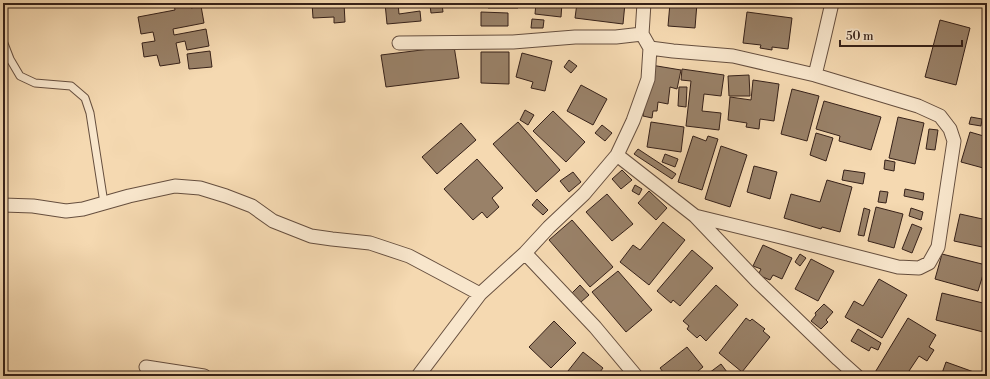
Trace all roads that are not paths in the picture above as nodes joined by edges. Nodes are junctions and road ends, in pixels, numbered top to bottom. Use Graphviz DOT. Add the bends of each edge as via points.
graph roads {
  1 [pos="644,3"];
  2 [pos="832,3"];
  3 [pos="642,34"];
  4 [pos="3,41"];
  5 [pos="400,43"];
  6 [pos="650,48"];
  7 [pos="815,75"];
  8 [pos="617,155"];
  9 [pos="104,203"];
  10 [pos="3,205"];
  11 [pos="695,216"];
  12 [pos="525,253"];
  13 [pos="480,294"];
  14 [pos="146,367"];
  15 [pos="204,376"];
  16 [pos="418,376"];
  17 [pos="636,376"];
  18 [pos="857,376"];
  1 -- 3 [label="street"];
  2 -- 7 [label="street"];
  3 -- 5 [label="street" via="513,42"];
  3 -- 6 [label="street"];
  4 -- 9 [label="lane" via="20,76 35,83 71,86 85,98 90,113"];
  6 -- 7 [label="street" via="733,56"];
  6 -- 8 [label="street" via="648,79"];
  7 -- 11 [label="street" via="918,106 940,116 950,129 954,141 938,247 929,263 919,268 898,267"];
  8 -- 11 [label="street"];
  8 -- 12 [label="street" via="584,194"];
  9 -- 10 [label="street" via="83,210 66,211"];
  9 -- 13 [label="street" via="175,186 200,188 252,206 272,221 311,236 370,243 409,256"];
  11 -- 18 [label="street" via="763,286"];
  12 -- 13 [label="street"];
  12 -- 17 [label="street"];
  13 -- 16 [label="street"];
  14 -- 15 [label="street"];
}
